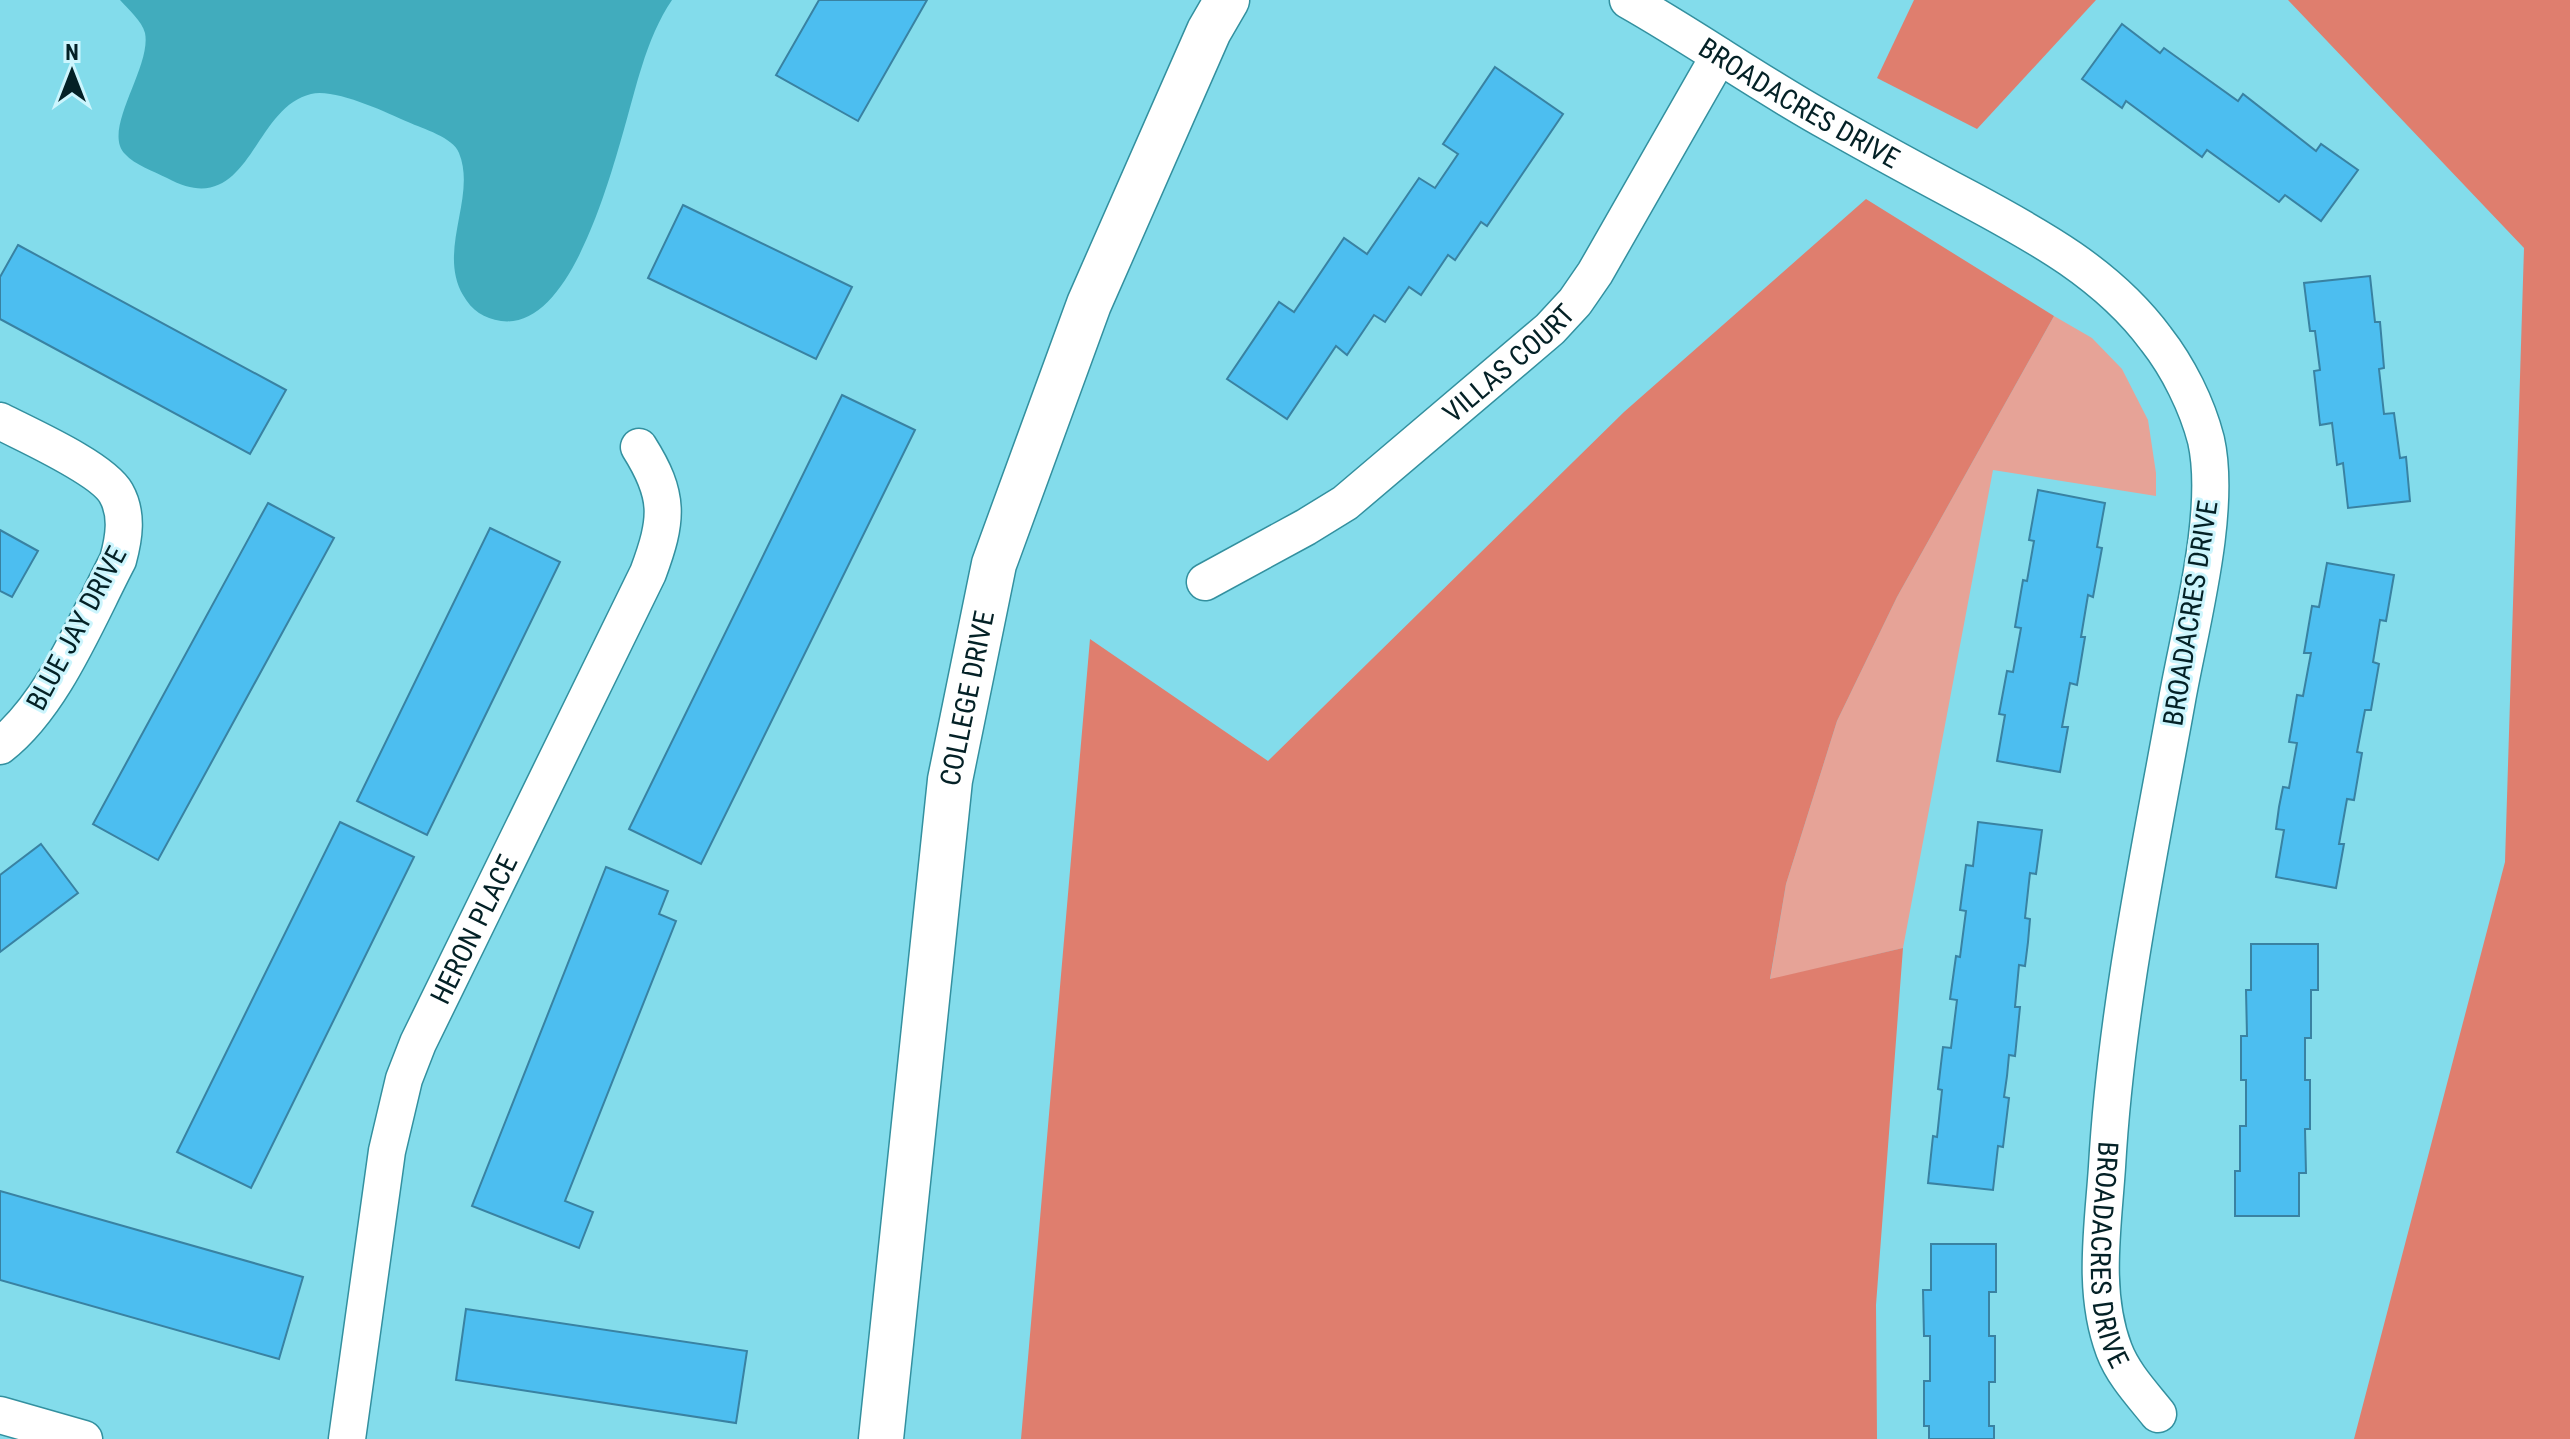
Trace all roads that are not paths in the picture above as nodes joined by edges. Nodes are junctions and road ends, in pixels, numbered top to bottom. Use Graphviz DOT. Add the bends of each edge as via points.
graph roads {
  1 [pos="1227,0"];
  2 [pos="1628,0"];
  3 [pos="1719,56"];
  4 [pos="0,421"];
  5 [pos="639,447"];
  6 [pos="1205,582"];
  7 [pos="0,746"];
  8 [pos="2158,1414"];
  9 [pos="0,1415"];
  10 [pos="84,1439"];
  11 [pos="347,1439"];
  12 [pos="881,1439"];
  1 -- 12 [label="main road, COLLEGE DRIVE" via="1089,304 994,564 950,780"];
  2 -- 3 [label="street, BROADACRES DRIVE"];
  3 -- 6 [label="street, VILLAS COURT" via="1595,273 1550,329 1345,503"];
  3 -- 8 [label="street, BROADACRES DRIVE" via="1830,124 2048,242 2112,290 2179,373 2206,441 2209,518 2119,1041 2100,1278 2114,1351"];
  4 -- 7 [label="street, BLUE JAY DRIVE" via="107,483 123,512 124,537 118,560 44,699"];
  5 -- 11 [label="street, HERON PLACE" via="662,494 659,545 404,1079 387,1151"];
  9 -- 10 [label="street"];
}
